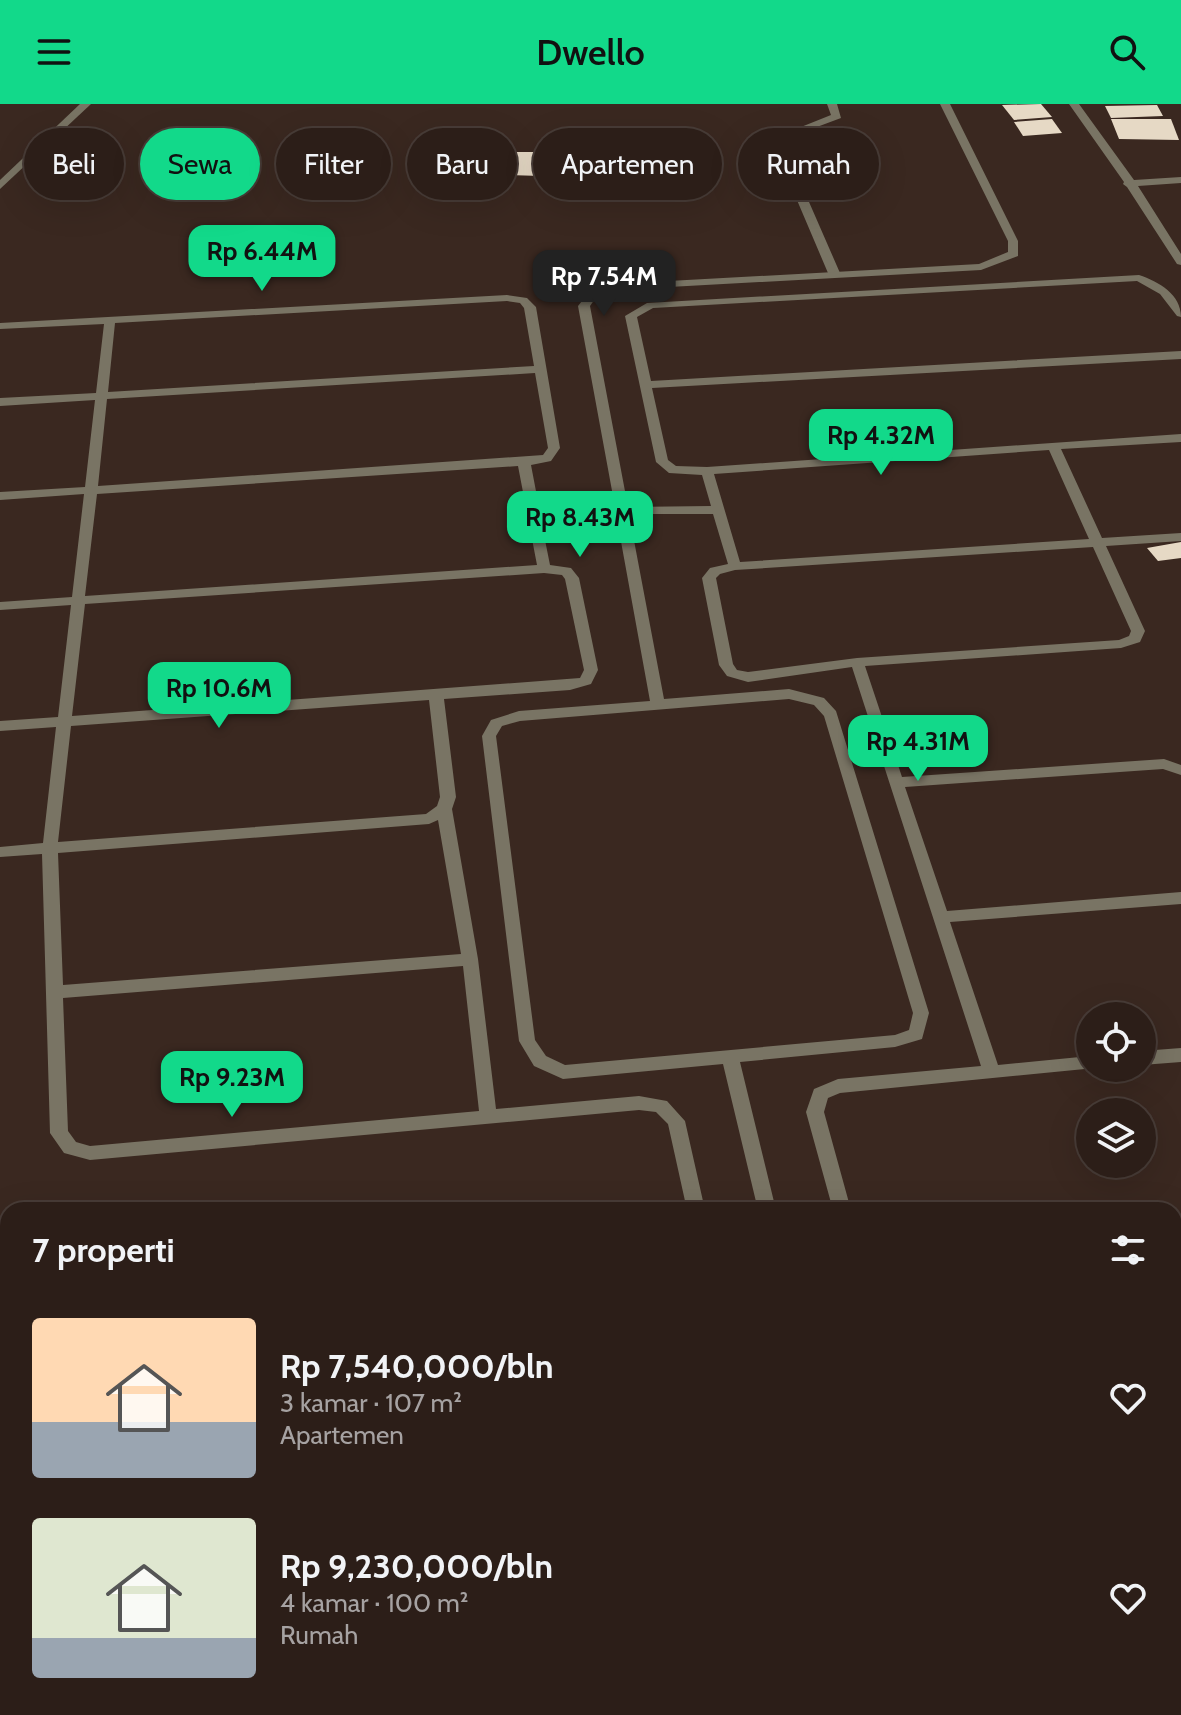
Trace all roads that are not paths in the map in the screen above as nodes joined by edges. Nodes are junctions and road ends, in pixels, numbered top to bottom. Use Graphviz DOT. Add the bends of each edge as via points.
graph roads {
  1 [pos="86,104"];
  2 [pos="832,104"];
  3 [pos="945,104"];
  4 [pos="1074,104"];
  5 [pos="1181,180"];
  6 [pos="1128,184"];
  7 [pos="0,186"];
  8 [pos="1181,262"];
  9 [pos="834,273"];
  10 [pos="1181,314"];
  11 [pos="110,320"];
  12 [pos="0,326"];
  13 [pos="1181,355"];
  14 [pos="541,369"];
  15 [pos="645,385"];
  16 [pos="101,396"];
  17 [pos="0,402"];
  18 [pos="1181,438"];
  19 [pos="1053,446"];
  20 [pos="524,462"];
  21 [pos="707,471"];
  22 [pos="90,490"];
  23 [pos="0,496"];
  24 [pos="620,510"];
  25 [pos="718,510"];
  26 [pos="534,511"];
  27 [pos="1181,537"];
  28 [pos="1097,542"];
  29 [pos="735,566"];
  30 [pos="544,569"];
  31 [pos="78,601"];
  32 [pos="0,606"];
  33 [pos="857,662"];
  34 [pos="436,695"];
  35 [pos="658,704"];
  36 [pos="64,722"];
  37 [pos="0,726"];
  38 [pos="1181,770"];
  39 [pos="897,782"];
  40 [pos="444,809"];
  41 [pos="50,848"];
  42 [pos="0,852"];
  43 [pos="1181,898"];
  44 [pos="941,917"];
  45 [pos="470,959"];
  46 [pos="55,992"];
  47 [pos="1181,1055"];
  48 [pos="730,1057"];
  49 [pos="1156,1057"];
  50 [pos="1076,1064"];
  51 [pos="991,1071"];
  52 [pos="488,1117"];
  53 [pos="694,1202"];
  54 [pos="765,1202"];
  55 [pos="840,1202"];
  1 -- 7 [label="street"];
  2 -- 9 [label="street" via="837,116 776,139"];
  3 -- 9 [label="street" via="1013,241 1014,254 981,267"];
  4 -- 6 [label="street" via="1103,138"];
  5 -- 6 [label="street"];
  6 -- 8 [label="street"];
  9 -- 24 [label="street" via="614,287 593,294 584,306"];
  10 -- 15 [label="street" via="1164,292 1139,278 651,305 631,316"];
  11 -- 12 [label="street"];
  11 -- 14 [label="street" via="507,298 530,307"];
  11 -- 16 [label="street"];
  13 -- 15 [label="street"];
  14 -- 16 [label="street"];
  14 -- 20 [label="street" via="554,448 547,458"];
  15 -- 21 [label="street" via="662,462 673,470"];
  16 -- 17 [label="street"];
  16 -- 22 [label="street"];
  18 -- 19 [label="street"];
  19 -- 21 [label="street"];
  19 -- 28 [label="street"];
  20 -- 22 [label="street"];
  20 -- 26 [label="street"];
  21 -- 25 [label="street"];
  22 -- 23 [label="street"];
  22 -- 31 [label="street"];
  24 -- 25 [label="street"];
  24 -- 26 [label="street"];
  24 -- 35 [label="street"];
  25 -- 29 [label="street"];
  26 -- 30 [label="street"];
  27 -- 28 [label="street"];
  28 -- 29 [label="street"];
  28 -- 33 [label="street" via="1138,631 1135,639"];
  29 -- 33 [label="street" via="709,578 732,673 748,677"];
  30 -- 31 [label="street"];
  30 -- 34 [label="street" via="566,571 572,578 591,670 586,681"];
  31 -- 32 [label="street"];
  31 -- 36 [label="street"];
  33 -- 39 [label="street"];
  34 -- 36 [label="street"];
  34 -- 40 [label="street" via="448,797"];
  35 -- 48 [label="street" via="789,694 819,701 831,714 921,1013 916,1034 895,1041"];
  35 -- 48 [label="street" via="519,716 496,723 489,736 527,1041 540,1061 563,1072"];
  36 -- 37 [label="street"];
  36 -- 41 [label="street"];
  38 -- 39 [label="street" via="1164,764"];
  39 -- 44 [label="street"];
  40 -- 41 [label="street" via="429,819"];
  40 -- 45 [label="street"];
  41 -- 42 [label="street"];
  41 -- 46 [label="street"];
  43 -- 44 [label="street"];
  44 -- 51 [label="street"];
  45 -- 46 [label="street"];
  45 -- 52 [label="street"];
  46 -- 52 [label="street" via="59,1133 70,1148 90,1153"];
  47 -- 49 [label="street"];
  48 -- 54 [label="street"];
  50 -- 51 [label="street"];
  51 -- 55 [label="street" via="838,1086 820,1094 815,1112"];
  52 -- 53 [label="street" via="639,1103 661,1106 676,1121"];
}
